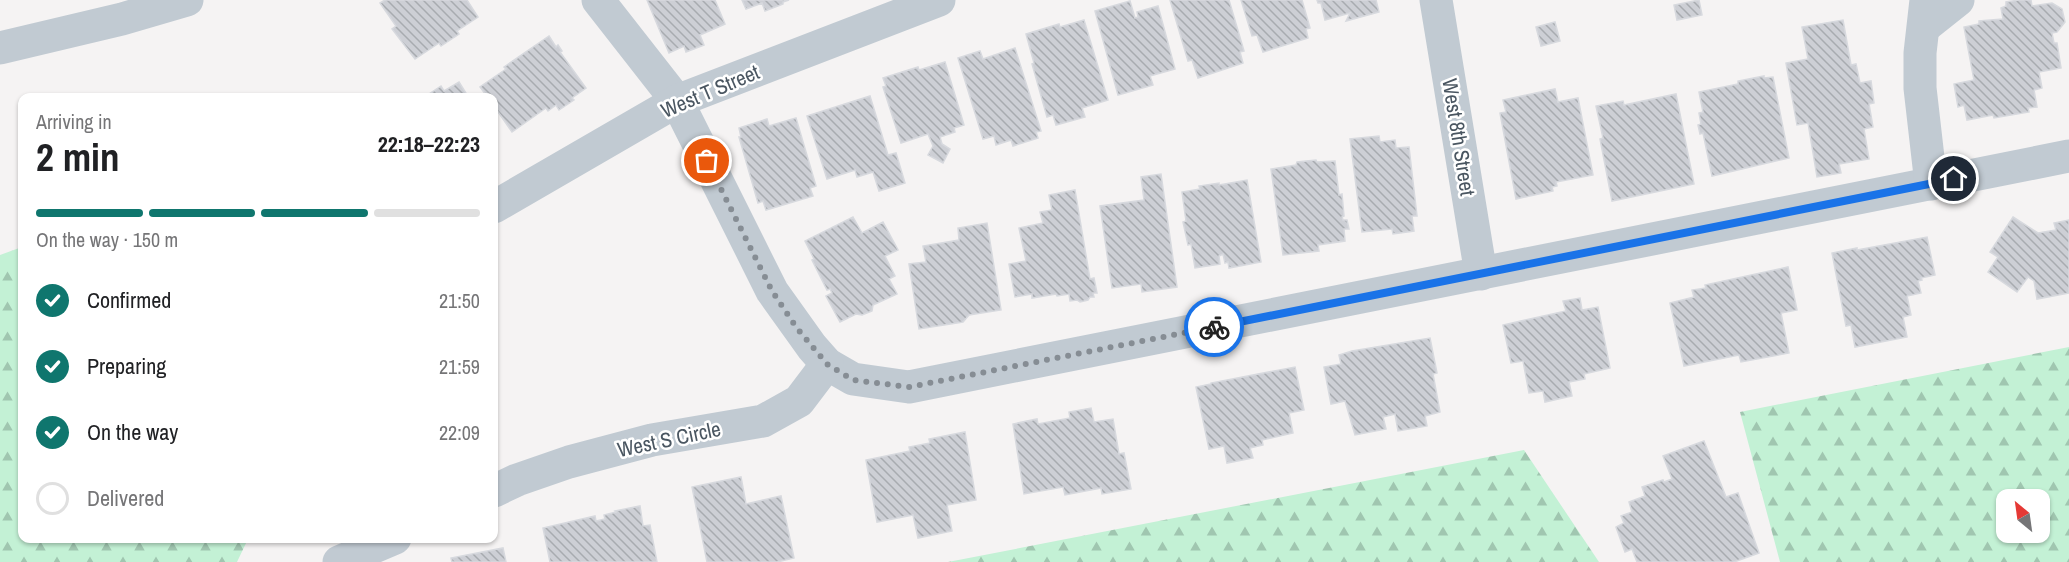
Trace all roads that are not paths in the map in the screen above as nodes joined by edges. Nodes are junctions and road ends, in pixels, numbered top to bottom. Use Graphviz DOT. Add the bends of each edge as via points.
graph roads {
  1 [pos="187,0"];
  2 [pos="598,0"];
  3 [pos="939,0"];
  4 [pos="1436,0"];
  5 [pos="1958,0"];
  6 [pos="1925,13"];
  7 [pos="0,48"];
  8 [pos="677,101"];
  9 [pos="2069,156"];
  10 [pos="1931,184"];
  11 [pos="498,205"];
  12 [pos="1481,274"];
  13 [pos="827,364"];
  14 [pos="498,489"];
  15 [pos="383,543"];
  16 [pos="339,562"];
  1 -- 7 [label="street"];
  2 -- 8 [label="street"];
  3 -- 8 [label="street, West T Street"];
  4 -- 12 [label="street, West 8th Street"];
  5 -- 6 [label="street"];
  6 -- 10 [label="street" via="1920,88"];
  8 -- 11 [label="street, West T Street"];
  8 -- 13 [label="street" via="772,291"];
  9 -- 10 [label="street"];
  10 -- 12 [label="street"];
  12 -- 13 [label="street" via="909,387 853,380"];
  13 -- 14 [label="street, West S Circle" via="799,401 763,421 652,440 569,462"];
  15 -- 16 [label="street"];
}
